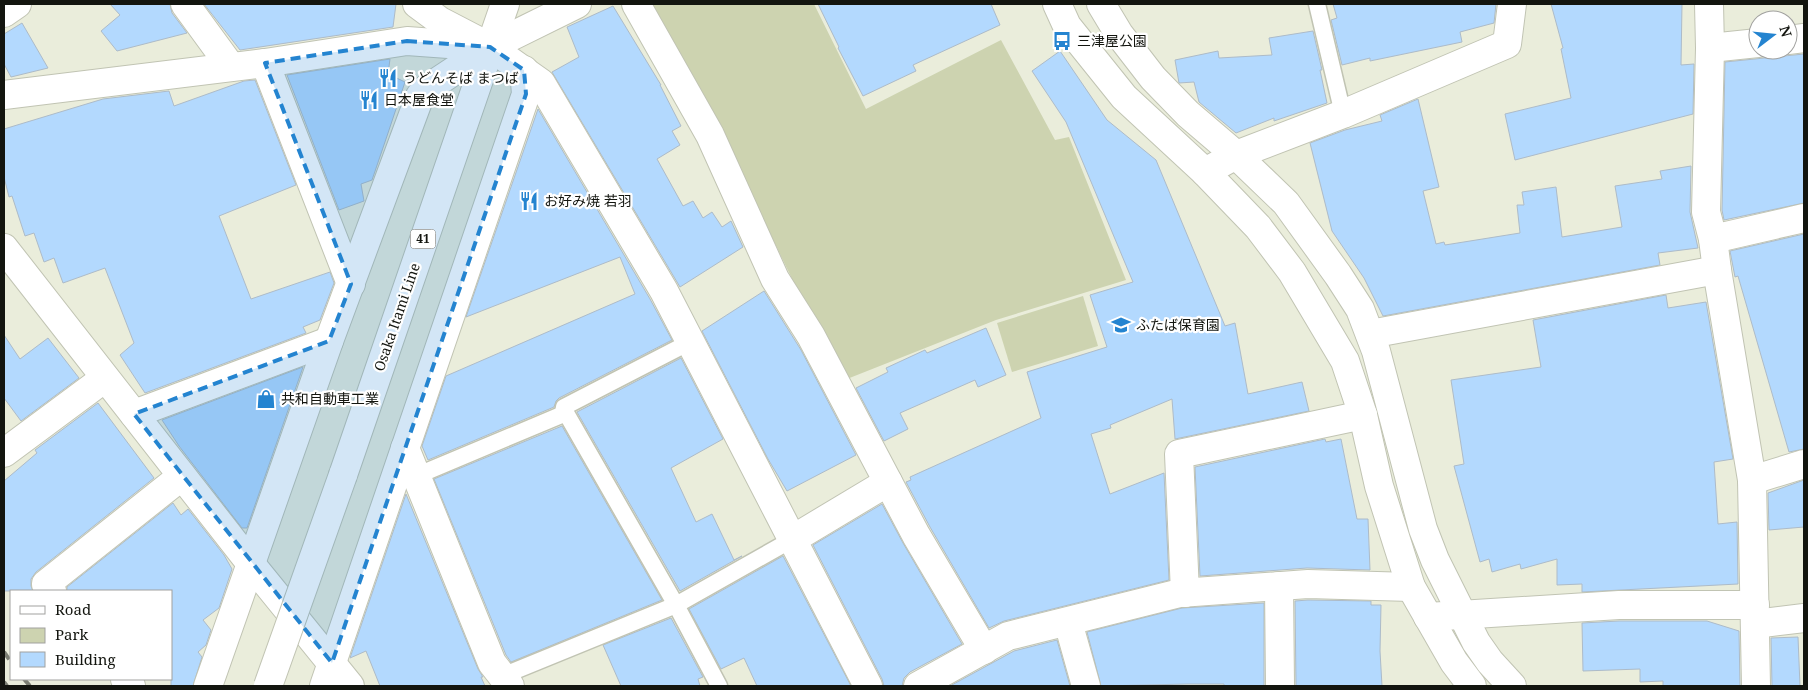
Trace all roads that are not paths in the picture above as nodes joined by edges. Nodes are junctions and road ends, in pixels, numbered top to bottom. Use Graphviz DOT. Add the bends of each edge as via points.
graph roads {
  1 [pos="17,4"];
  2 [pos="185,4"];
  3 [pos="417,4"];
  4 [pos="505,4"];
  5 [pos="577,4"];
  6 [pos="636,4"];
  7 [pos="1057,4"];
  8 [pos="1101,4"];
  9 [pos="1317,4"];
  10 [pos="1512,4"];
  11 [pos="1709,4"];
  12 [pos="4,14"];
  13 [pos="1748,44"];
  14 [pos="490,47"];
  15 [pos="1710,48"];
  16 [pos="265,63"];
  17 [pos="231,67"];
  18 [pos="524,70"];
  19 [pos="4,95"];
  20 [pos="1342,114"];
  21 [pos="1236,156"];
  22 [pos="1206,172"];
  23 [pos="1804,218"];
  24 [pos="1713,239"];
  25 [pos="4,248"];
  26 [pos="1717,270"];
  27 [pos="351,284"];
  28 [pos="1370,334"];
  29 [pos="330,341"];
  30 [pos="690,342"];
  31 [pos="105,378"];
  32 [pos="134,414"];
  33 [pos="563,414"];
  34 [pos="1363,415"];
  35 [pos="405,448"];
  36 [pos="4,452"];
  37 [pos="1804,464"];
  38 [pos="182,476"];
  39 [pos="416,476"];
  40 [pos="1752,480"];
  41 [pos="888,482"];
  42 [pos="793,539"];
  43 [pos="251,564"];
  44 [pos="1279,586"];
  45 [pos="1411,587"];
  46 [pos="51,590"];
  47 [pos="1185,593"];
  48 [pos="676,605"];
  49 [pos="1461,615"];
  50 [pos="1755,615"];
  51 [pos="1428,617"];
  52 [pos="1804,618"];
  53 [pos="1068,622"];
  54 [pos="984,650"];
  55 [pos="328,675"];
  56 [pos="506,681"];
  57 [pos="208,686"];
  58 [pos="268,686"];
  59 [pos="350,686"];
  60 [pos="719,686"];
  61 [pos="868,686"];
  62 [pos="918,686"];
  63 [pos="1086,686"];
  64 [pos="1280,686"];
  65 [pos="1472,686"];
  66 [pos="1512,686"];
  67 [pos="1756,686"];
  1 -- 12 [label="street"];
  2 -- 17 [label="street"];
  3 -- 14 [label="street" via="440,22"];
  4 -- 14 [label="street, Osaka Itami Line / 41"];
  5 -- 14 [label="street"];
  6 -- 41 [label="street" via="710,135 775,279 811,336"];
  7 -- 22 [label="street" via="1067,26 1124,97"];
  8 -- 21 [label="street" via="1119,34 1153,78"];
  9 -- 20 [label="lane"];
  10 -- 20 [label="street" via="1507,44"];
  11 -- 15 [label="street"];
  13 -- 15 [label="street"];
  14 -- 16 [label="street" via="407,41"];
  14 -- 18 [label="street"];
  14 -- 27 [label="street" via="420,96"];
  14 -- 58 [label="street, Osaka Itami Line / 41, bridge"];
  15 -- 24 [label="street" via="1706,212"];
  16 -- 17 [label="street"];
  16 -- 27 [label="street"];
  17 -- 19 [label="street"];
  18 -- 30 [label="street" via="541,83 664,291"];
  18 -- 35 [label="street" via="526,94"];
  20 -- 21 [label="street"];
  21 -- 22 [label="street"];
  21 -- 28 [label="street" via="1286,203 1360,308"];
  22 -- 34 [label="street" via="1258,227 1292,272 1344,361"];
  23 -- 24 [label="street"];
  24 -- 26 [label="street"];
  25 -- 31 [label="street"];
  26 -- 28 [label="street"];
  26 -- 40 [label="street"];
  27 -- 29 [label="street"];
  28 -- 49 [label="street" via="1423,529"];
  29 -- 32 [label="street"];
  29 -- 43 [label="street"];
  30 -- 33 [label="lane" via="564,407"];
  30 -- 42 [label="street"];
  31 -- 32 [label="street"];
  31 -- 36 [label="street"];
  32 -- 38 [label="street"];
  33 -- 39 [label="lane"];
  33 -- 48 [label="lane" via="566,413"];
  34 -- 45 [label="street" via="1379,486"];
  34 -- 47 [label="street" via="1179,454"];
  35 -- 39 [label="street"];
  35 -- 55 [label="street"];
  37 -- 40 [label="street"];
  38 -- 43 [label="street"];
  38 -- 46 [label="street" via="46,584"];
  39 -- 56 [label="street" via="492,663"];
  40 -- 50 [label="street"];
  41 -- 42 [label="street"];
  41 -- 54 [label="street"];
  42 -- 48 [label="lane"];
  42 -- 61 [label="street"];
  43 -- 55 [label="street"];
  43 -- 57 [label="street"];
  44 -- 45 [label="street"];
  44 -- 47 [label="street"];
  44 -- 64 [label="street"];
  45 -- 51 [label="street"];
  47 -- 53 [label="street"];
  48 -- 56 [label="lane"];
  48 -- 60 [label="lane"];
  49 -- 50 [label="street" via="1619,605"];
  49 -- 51 [label="street"];
  49 -- 66 [label="street" via="1490,662"];
  50 -- 52 [label="street"];
  50 -- 67 [label="street"];
  51 -- 65 [label="street"];
  53 -- 54 [label="street" via="1008,636"];
  53 -- 63 [label="street"];
  54 -- 62 [label="street"];
  55 -- 59 [label="street"];
}
